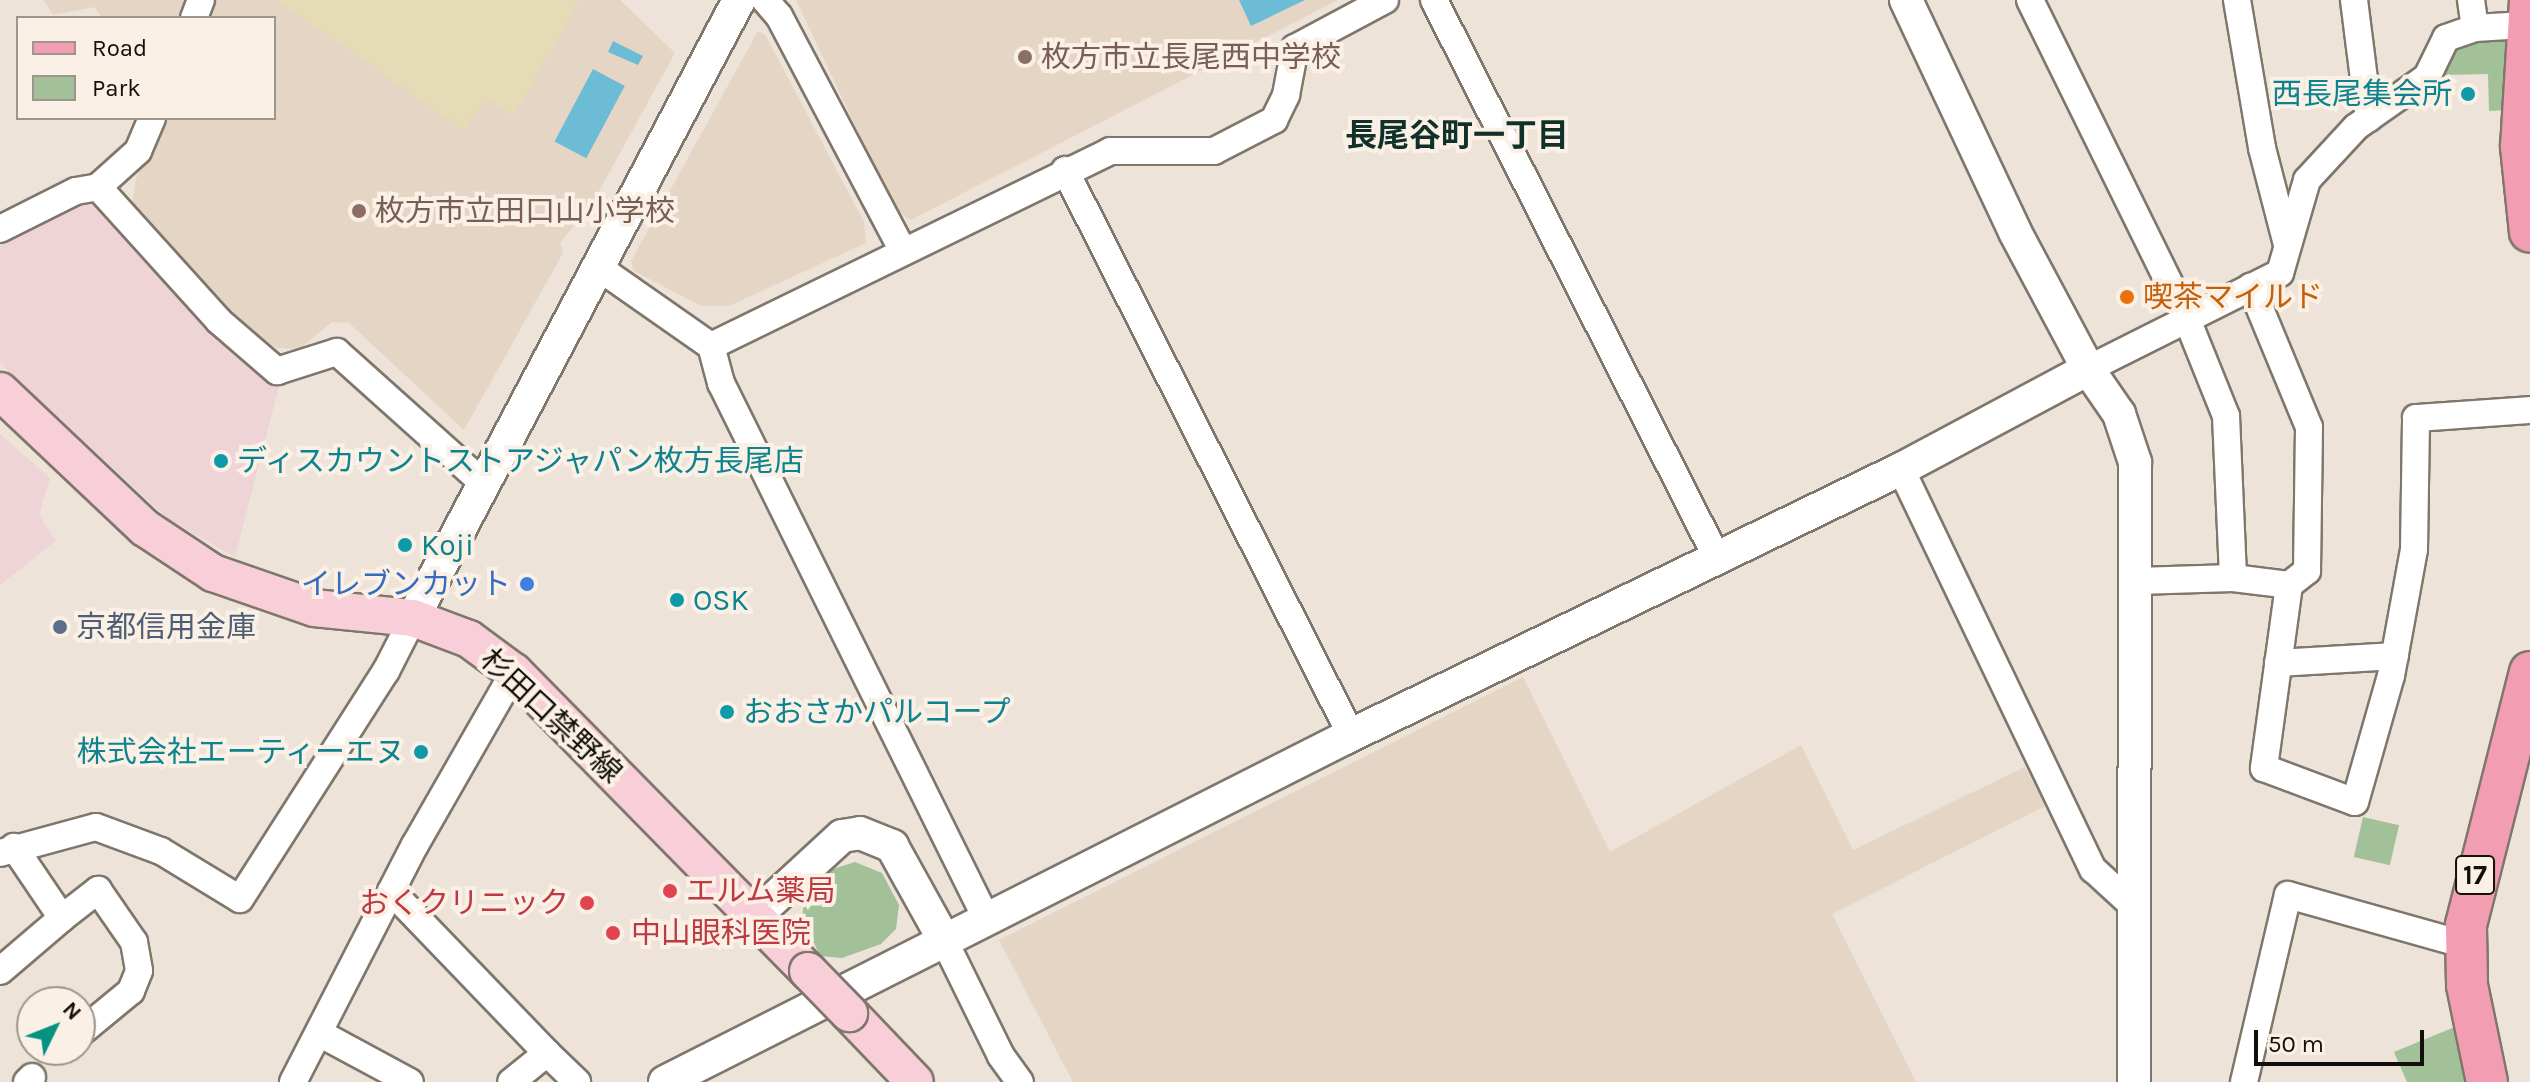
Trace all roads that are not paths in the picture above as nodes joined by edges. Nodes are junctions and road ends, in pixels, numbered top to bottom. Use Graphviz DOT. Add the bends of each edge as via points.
graph roads {
  1 [pos="739,0"];
  2 [pos="765,0"];
  3 [pos="1385,0"];
  4 [pos="1434,0"];
  5 [pos="1906,0"];
  6 [pos="2030,0"];
  7 [pos="2237,0"];
  8 [pos="2354,0"];
  9 [pos="2471,0"];
  10 [pos="2528,13"];
  11 [pos="2475,28"];
  12 [pos="2369,118"];
  13 [pos="151,120"];
  14 [pos="1065,170"];
  15 [pos="98,187"];
  16 [pos="0,229"];
  17 [pos="2530,232"];
  18 [pos="2287,245"];
  19 [pos="902,249"];
  20 [pos="598,267"];
  21 [pos="2251,287"];
  22 [pos="2187,319"];
  23 [pos="711,346"];
  24 [pos="2088,369"];
  25 [pos="0,391"];
  26 [pos="2530,410"];
  27 [pos="1901,469"];
  28 [pos="484,484"];
  29 [pos="1717,558"];
  30 [pos="2233,578"];
  31 [pos="2137,581"];
  32 [pos="2289,585"];
  33 [pos="413,618"];
  34 [pos="2395,656"];
  35 [pos="2278,663"];
  36 [pos="514,672"];
  37 [pos="2530,672"];
  38 [pos="1351,735"];
  39 [pos="7,850"];
  40 [pos="391,891"];
  41 [pos="2131,904"];
  42 [pos="755,916"];
  43 [pos="62,918"];
  44 [pos="986,918"];
  45 [pos="943,938"];
  46 [pos="2466,945"];
  47 [pos="0,971"];
  48 [pos="96,1020"];
  49 [pos="319,1033"];
  50 [pos="547,1053"];
  51 [pos="575,1080"];
  52 [pos="293,1082"];
  53 [pos="410,1082"];
  54 [pos="511,1082"];
  55 [pos="665,1082"];
  56 [pos="915,1082"];
  57 [pos="1020,1082"];
  58 [pos="2134,1082"];
  59 [pos="2244,1082"];
  60 [pos="2487,1082"];
  1 -- 20 [label="street"];
  2 -- 19 [label="street" via="779,16"];
  3 -- 14 [label="street" via="1295,48 1286,95 1274,120 1214,151 1110,151"];
  4 -- 29 [label="street"];
  5 -- 24 [label="street" via="2015,232"];
  6 -- 22 [label="street"];
  7 -- 18 [label="street" via="2262,148"];
  8 -- 12 [label="street"];
  9 -- 11 [label="street"];
  10 -- 11 [label="street"];
  10 -- 17 [label="main road" via="2521,147"];
  11 -- 12 [label="street" via="2446,38 2427,77"];
  12 -- 18 [label="street" via="2307,180"];
  13 -- 15 [label="street" via="138,151"];
  14 -- 19 [label="street"];
  14 -- 38 [label="street"];
  15 -- 16 [label="street" via="76,191"];
  15 -- 28 [label="street" via="219,321 277,371 337,352"];
  18 -- 21 [label="street" via="2280,273"];
  19 -- 23 [label="street"];
  20 -- 23 [label="street"];
  20 -- 28 [label="street"];
  21 -- 22 [label="street"];
  21 -- 32 [label="street" via="2309,427 2307,571"];
  22 -- 24 [label="street"];
  22 -- 30 [label="street" via="2226,416"];
  23 -- 44 [label="street" via="721,383"];
  24 -- 27 [label="street"];
  24 -- 31 [label="street" via="2119,414 2135,462"];
  25 -- 33 [label="main road, 杉田口禁野線" via="145,528 213,573 314,608"];
  26 -- 34 [label="street" via="2416,418 2414,549"];
  27 -- 29 [label="street"];
  27 -- 41 [label="street" via="2093,869"];
  28 -- 33 [label="street"];
  29 -- 38 [label="street"];
  30 -- 31 [label="street"];
  30 -- 32 [label="street"];
  31 -- 41 [label="street"];
  32 -- 35 [label="street"];
  33 -- 36 [label="main road, 杉田口禁野線" via="469,639"];
  33 -- 39 [label="street" via="386,671 240,899 161,851 96,827"];
  34 -- 35 [label="street"];
  34 -- 35 [label="street" via="2355,802 2264,768"];
  36 -- 40 [label="street"];
  36 -- 42 [label="main road, 杉田口禁野線"];
  37 -- 46 [label="main road, 17" via="2473,880"];
  38 -- 44 [label="street"];
  39 -- 43 [label="street"];
  40 -- 49 [label="street"];
  40 -- 50 [label="street"];
  41 -- 58 [label="street"];
  42 -- 45 [label="street" via="842,836 860,833 892,846"];
  42 -- 56 [label="main road, 杉田口禁野線, bridge"];
  43 -- 47 [label="street"];
  43 -- 48 [label="street" via="98,890 134,942 139,971 131,991"];
  44 -- 45 [label="street"];
  45 -- 55 [label="street"];
  45 -- 57 [label="street" via="1001,1056"];
  46 -- 59 [label="street" via="2288,895"];
  46 -- 60 [label="main road, 17" via="2467,985"];
  49 -- 52 [label="street"];
  49 -- 53 [label="street"];
  50 -- 51 [label="street"];
  50 -- 54 [label="street"];
}
